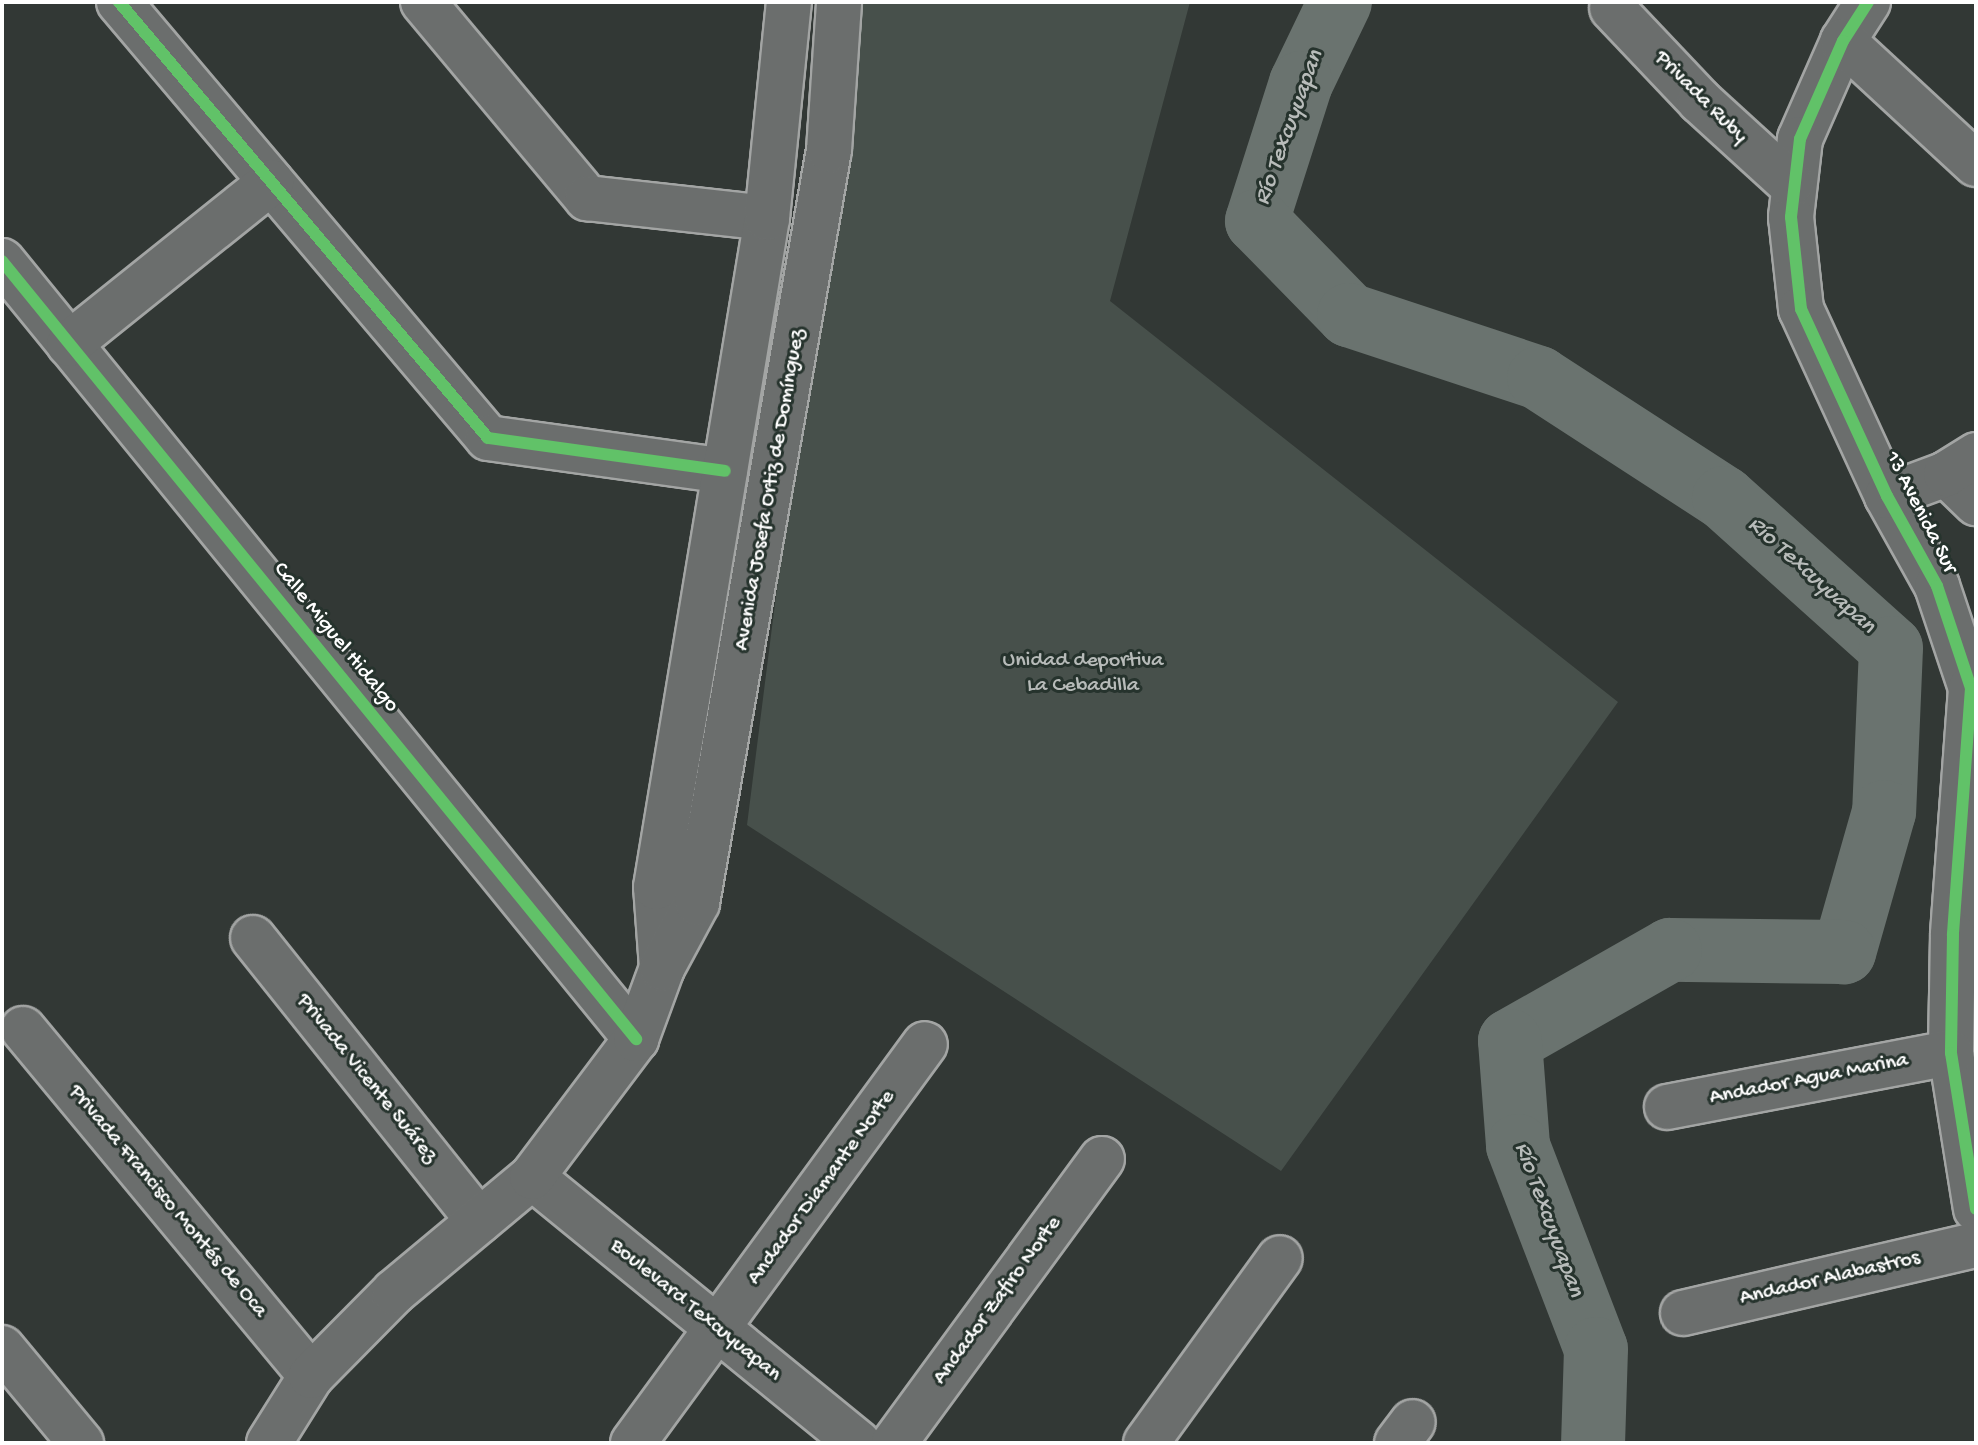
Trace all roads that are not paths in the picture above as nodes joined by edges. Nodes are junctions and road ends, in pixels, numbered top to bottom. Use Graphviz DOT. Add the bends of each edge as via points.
graph roads {
  1 [pos="119,2"];
  2 [pos="423,2"];
  3 [pos="839,2"];
  4 [pos="1868,2"];
  5 [pos="783,6"];
  6 [pos="1612,8"];
  7 [pos="1843,41"];
  8 [pos="1976,164"];
  9 [pos="271,182"];
  10 [pos="1791,184"];
  11 [pos="767,218"];
  12 [pos="2,261"];
  13 [pos="69,344"];
  14 [pos="725,471"];
  15 [pos="1966,477"];
  16 [pos="1887,496"];
  17 [pos="253,938"];
  18 [pos="662,968"];
  19 [pos="23,1029"];
  20 [pos="636,1039"];
  21 [pos="925,1044"];
  22 [pos="1951,1053"];
  23 [pos="1667,1107"];
  24 [pos="1102,1159"];
  25 [pos="532,1177"];
  26 [pos="1975,1203"];
  27 [pos="479,1221"];
  28 [pos="1976,1245"];
  29 [pos="1280,1258"];
  30 [pos="1683,1313"];
  31 [pos="719,1332"];
  32 [pos="2,1348"];
  33 [pos="311,1376"];
  34 [pos="81,1443"];
  35 [pos="269,1443"];
  36 [pos="633,1443"];
  37 [pos="858,1443"];
  38 [pos="894,1443"];
  39 [pos="1146,1443"];
  1 -- 9 [label="street"];
  2 -- 11 [label="street" via="587,198"];
  3 -- 18 [label="street, Avenida Josefa Ortiz de Domínguez" via="829,150 742,664 697,903"];
  4 -- 7 [label="street, 13 Avenida Sur"];
  5 -- 11 [label="street, Avenida Josefa Ortiz de Domínguez"];
  6 -- 10 [label="street, Privada Ruby" via="1700,101"];
  7 -- 8 [label="street"];
  7 -- 10 [label="street, 13 Avenida Sur" via="1800,139"];
  9 -- 13 [label="street"];
  9 -- 14 [label="street" via="488,438"];
  10 -- 16 [label="street, 13 Avenida Sur" via="1801,309"];
  11 -- 14 [label="street, Avenida Josefa Ortiz de Domínguez"];
  12 -- 13 [label="street, Calle Miguel Hidalgo"];
  13 -- 20 [label="street, Calle Miguel Hidalgo"];
  14 -- 18 [label="street, Avenida Josefa Ortiz de Domínguez" via="656,887"];
  15 -- 16 [label="street"];
  16 -- 22 [label="street, 13 Avenida Sur" via="1937,586 1971,688 1953,935"];
  17 -- 27 [label="street, Privada Vicente Suárez"];
  18 -- 20 [label="street, Avenida Josefa Ortiz de Domínguez"];
  19 -- 33 [label="street, Privada Francisco Montés de Oca"];
  20 -- 25 [label="street, Avenida Josefa Ortiz de Domínguez"];
  21 -- 31 [label="street, Andador Diamante Norte"];
  22 -- 23 [label="street, Andador Agua Marina"];
  22 -- 26 [label="street, 13 Avenida Sur"];
  24 -- 38 [label="street, Andador Zafiro Norte"];
  25 -- 27 [label="street, Avenida Josefa Ortiz de Domínguez"];
  25 -- 31 [label="street, Boulevard Texcuyuapan"];
  27 -- 33 [label="street, Avenida Josefa Ortiz de Domínguez" via="394,1292"];
  28 -- 30 [label="street, Andador Alabastros"];
  29 -- 39 [label="street"];
  31 -- 36 [label="street, Andador Diamante Norte"];
  31 -- 37 [label="street, Boulevard Texcuyuapan"];
  32 -- 34 [label="street"];
  33 -- 35 [label="street, Avenida Josefa Ortiz de Domínguez"];
}
